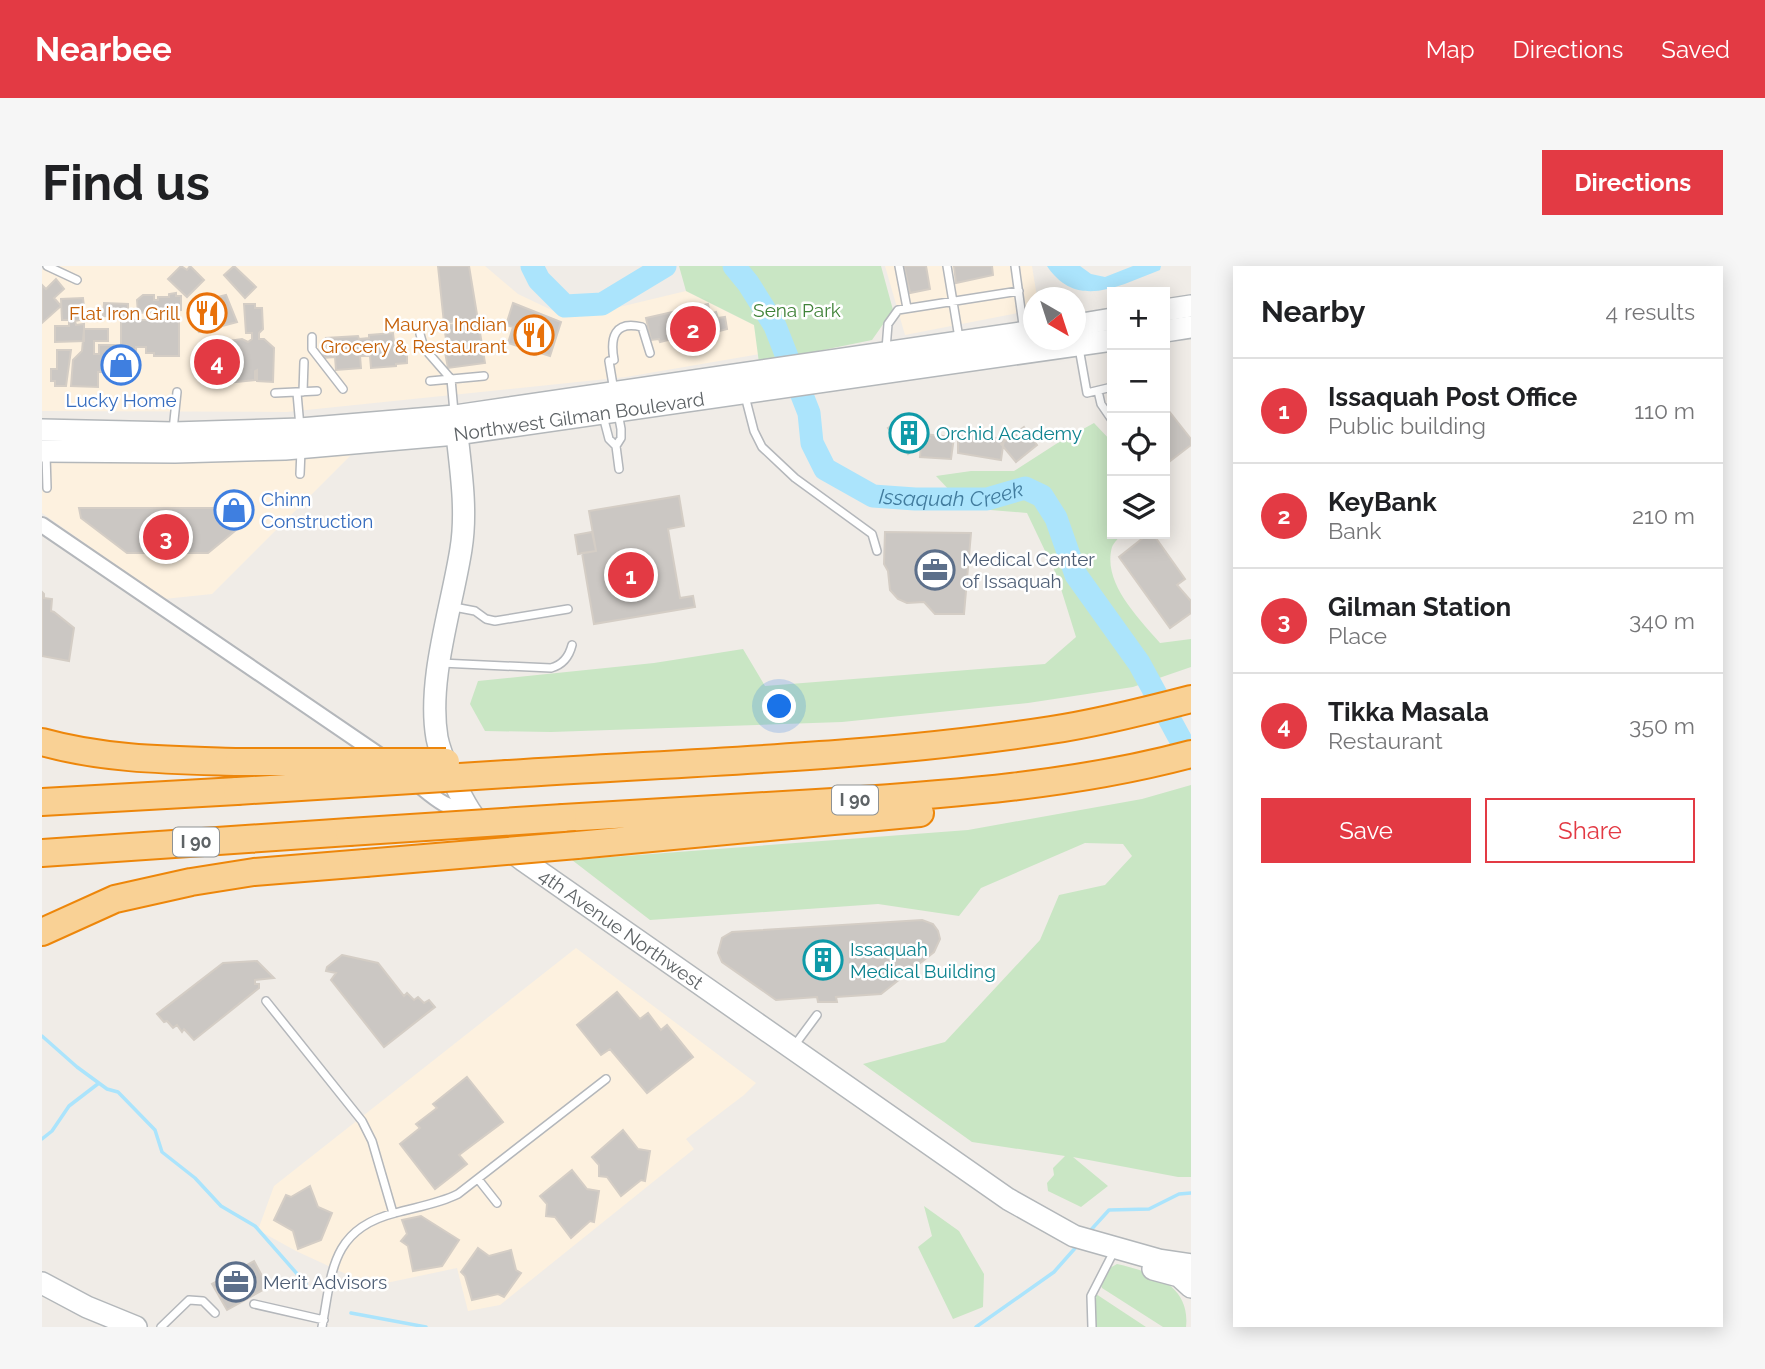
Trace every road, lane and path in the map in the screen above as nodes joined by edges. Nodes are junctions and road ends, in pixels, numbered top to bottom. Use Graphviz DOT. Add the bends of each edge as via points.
graph roads {
  1 [pos="47,266"];
  2 [pos="899,266"];
  3 [pos="947,266"];
  4 [pos="1015,266"];
  5 [pos="76,280"];
  6 [pos="1019,291"];
  7 [pos="953,301"];
  8 [pos="1191,306"];
  9 [pos="1023,307"];
  10 [pos="907,308"];
  11 [pos="1170,309"];
  12 [pos="1107,321"];
  13 [pos="1191,327"];
  14 [pos="1086,330"];
  15 [pos="1170,330"];
  16 [pos="1023,333"];
  17 [pos="420,334"];
  18 [pos="1086,336"];
  19 [pos="312,337"];
  20 [pos="1107,339"];
  21 [pos="960,342"];
  22 [pos="1023,342"];
  23 [pos="1080,350"];
  24 [pos="886,353"];
  25 [pos="650,354"];
  26 [pos="304,362"];
  27 [pos="834,370"];
  28 [pos="484,376"];
  29 [pos="451,379"];
  30 [pos="430,381"];
  31 [pos="742,384"];
  32 [pos="342,388"];
  33 [pos="1107,388"];
  34 [pos="317,391"];
  35 [pos="1098,391"];
  36 [pos="177,392"];
  37 [pos="275,393"];
  38 [pos="300,393"];
  39 [pos="612,407"];
  40 [pos="1107,413"];
  41 [pos="455,425"];
  42 [pos="173,433"];
  43 [pos="301,438"];
  44 [pos="43,444"];
  45 [pos="616,446"];
  46 [pos="131,452"];
  47 [pos="619,469"];
  48 [pos="300,474"];
  49 [pos="47,488"];
  50 [pos="42,525"];
  51 [pos="877,551"];
  52 [pos="449,607"];
  53 [pos="568,609"];
  54 [pos="572,645"];
  55 [pos="440,663"];
  56 [pos="1191,699"];
  57 [pos="42,742"];
  58 [pos="1191,754"];
  59 [pos="503,769"];
  60 [pos="1088,776"];
  61 [pos="42,802"];
  62 [pos="469,810"];
  63 [pos="42,853"];
  64 [pos="167,888"];
  65 [pos="42,932"];
  66 [pos="42,948"];
  67 [pos="266,1001"];
  68 [pos="817,1015"];
  69 [pos="792,1050"];
  70 [pos="606,1079"];
  71 [pos="478,1179"];
  72 [pos="497,1203"];
  73 [pos="393,1213"];
  74 [pos="1110,1251"];
  75 [pos="1191,1253"];
  76 [pos="1191,1265"];
  77 [pos="42,1283"];
  78 [pos="1191,1287"];
  79 [pos="254,1304"];
  80 [pos="215,1313"];
  81 [pos="323,1323"];
  82 [pos="136,1327"];
  83 [pos="161,1327"];
  84 [pos="1092,1327"];
  1 -- 5 [label="lane"];
  2 -- 10 [label="lane"];
  3 -- 7 [label="lane"];
  4 -- 6 [label="lane"];
  6 -- 7 [label="lane"];
  6 -- 9 [label="lane"];
  7 -- 10 [label="lane"];
  7 -- 21 [label="lane"];
  8 -- 11 [label="street"];
  10 -- 24 [label="lane" via="898,310 888,324"];
  12 -- 14 [label="street, Northwest Gilman Boulevard"];
  13 -- 15 [label="street"];
  16 -- 21 [label="street, Northwest Gilman Boulevard"];
  17 -- 29 [label="lane" via="424,348"];
  18 -- 20 [label="street, Northwest Gilman Boulevard"];
  19 -- 32 [label="lane" via="312,349"];
  21 -- 24 [label="street, Northwest Gilman Boulevard"];
  22 -- 27 [label="street, Northwest Gilman Boulevard"];
  23 -- 35 [label="lane" via="1087,393"];
  24 -- 27 [label="street, Northwest Gilman Boulevard"];
  25 -- 39 [label="lane" via="642,327 626,326 613,336"];
  26 -- 38 [label="lane"];
  27 -- 31 [label="street, Northwest Gilman Boulevard"];
  28 -- 29 [label="lane"];
  29 -- 30 [label="lane"];
  29 -- 41 [label="lane"];
  31 -- 39 [label="street, Northwest Gilman Boulevard"];
  31 -- 51 [label="lane" via="762,447 795,478 872,534"];
  33 -- 35 [label="lane"];
  34 -- 38 [label="lane"];
  35 -- 40 [label="lane"];
  36 -- 42 [label="lane"];
  37 -- 38 [label="lane"];
  38 -- 43 [label="lane"];
  39 -- 41 [label="street, Northwest Gilman Boulevard"];
  39 -- 41 [label="street, Northwest Gilman Boulevard" via="580,418"];
  39 -- 45 [label="lane" via="621,438"];
  39 -- 45 [label="lane" via="609,439"];
  41 -- 43 [label="street, Northwest Gilman Boulevard"];
  41 -- 52 [label="street, 4th Avenue Northwest" via="464,519"];
  42 -- 43 [label="street, Northwest Gilman Boulevard"];
  42 -- 44 [label="street, Northwest Gilman Boulevard"];
  42 -- 46 [label="lane" via="166,443 146,444"];
  43 -- 46 [label="street, Northwest Gilman Boulevard"];
  43 -- 48 [label="lane"];
  44 -- 46 [label="street, Northwest Gilman Boulevard"];
  44 -- 49 [label="lane"];
  45 -- 47 [label="lane"];
  50 -- 62 [label="street" via="353,736 446,806"];
  52 -- 53 [label="lane" via="475,611 495,621"];
  52 -- 55 [label="street, 4th Avenue Northwest"];
  54 -- 55 [label="lane" via="563,663 551,668"];
  55 -- 62 [label="street, 4th Avenue Northwest" via="435,698 438,740"];
  56 -- 59 [label="highway" via="1054,730 960,743 604,768"];
  57 -- 59 [label="highway, bridge" via="143,759"];
  58 -- 60 [label="highway, I 90"];
  59 -- 61 [label="highway, bridge"];
  60 -- 63 [label="highway, I 90, bridge" via="899,798"];
  60 -- 64 [label="highway, bridge" via="981,803 913,814 254,872"];
  62 -- 69 [label="street, 4th Avenue Northwest" via="494,838 524,861"];
  64 -- 65 [label="highway" via="115,898"];
  64 -- 66 [label="highway"];
  67 -- 73 [label="lane" via="362,1121"];
  68 -- 69 [label="lane"];
  69 -- 74 [label="street, 4th Avenue Northwest" via="1000,1194"];
  70 -- 71 [label="lane"];
  71 -- 72 [label="lane"];
  71 -- 73 [label="lane" via="450,1198"];
  73 -- 81 [label="lane" via="366,1224 340,1249"];
  74 -- 75 [label="street"];
  74 -- 76 [label="street"];
  74 -- 78 [label="street" via="1179,1276"];
  74 -- 84 [label="lane" via="1091,1296"];
  77 -- 82 [label="street"];
  79 -- 81 [label="lane"];
  80 -- 83 [label="lane" via="202,1301 189,1300"];
}
